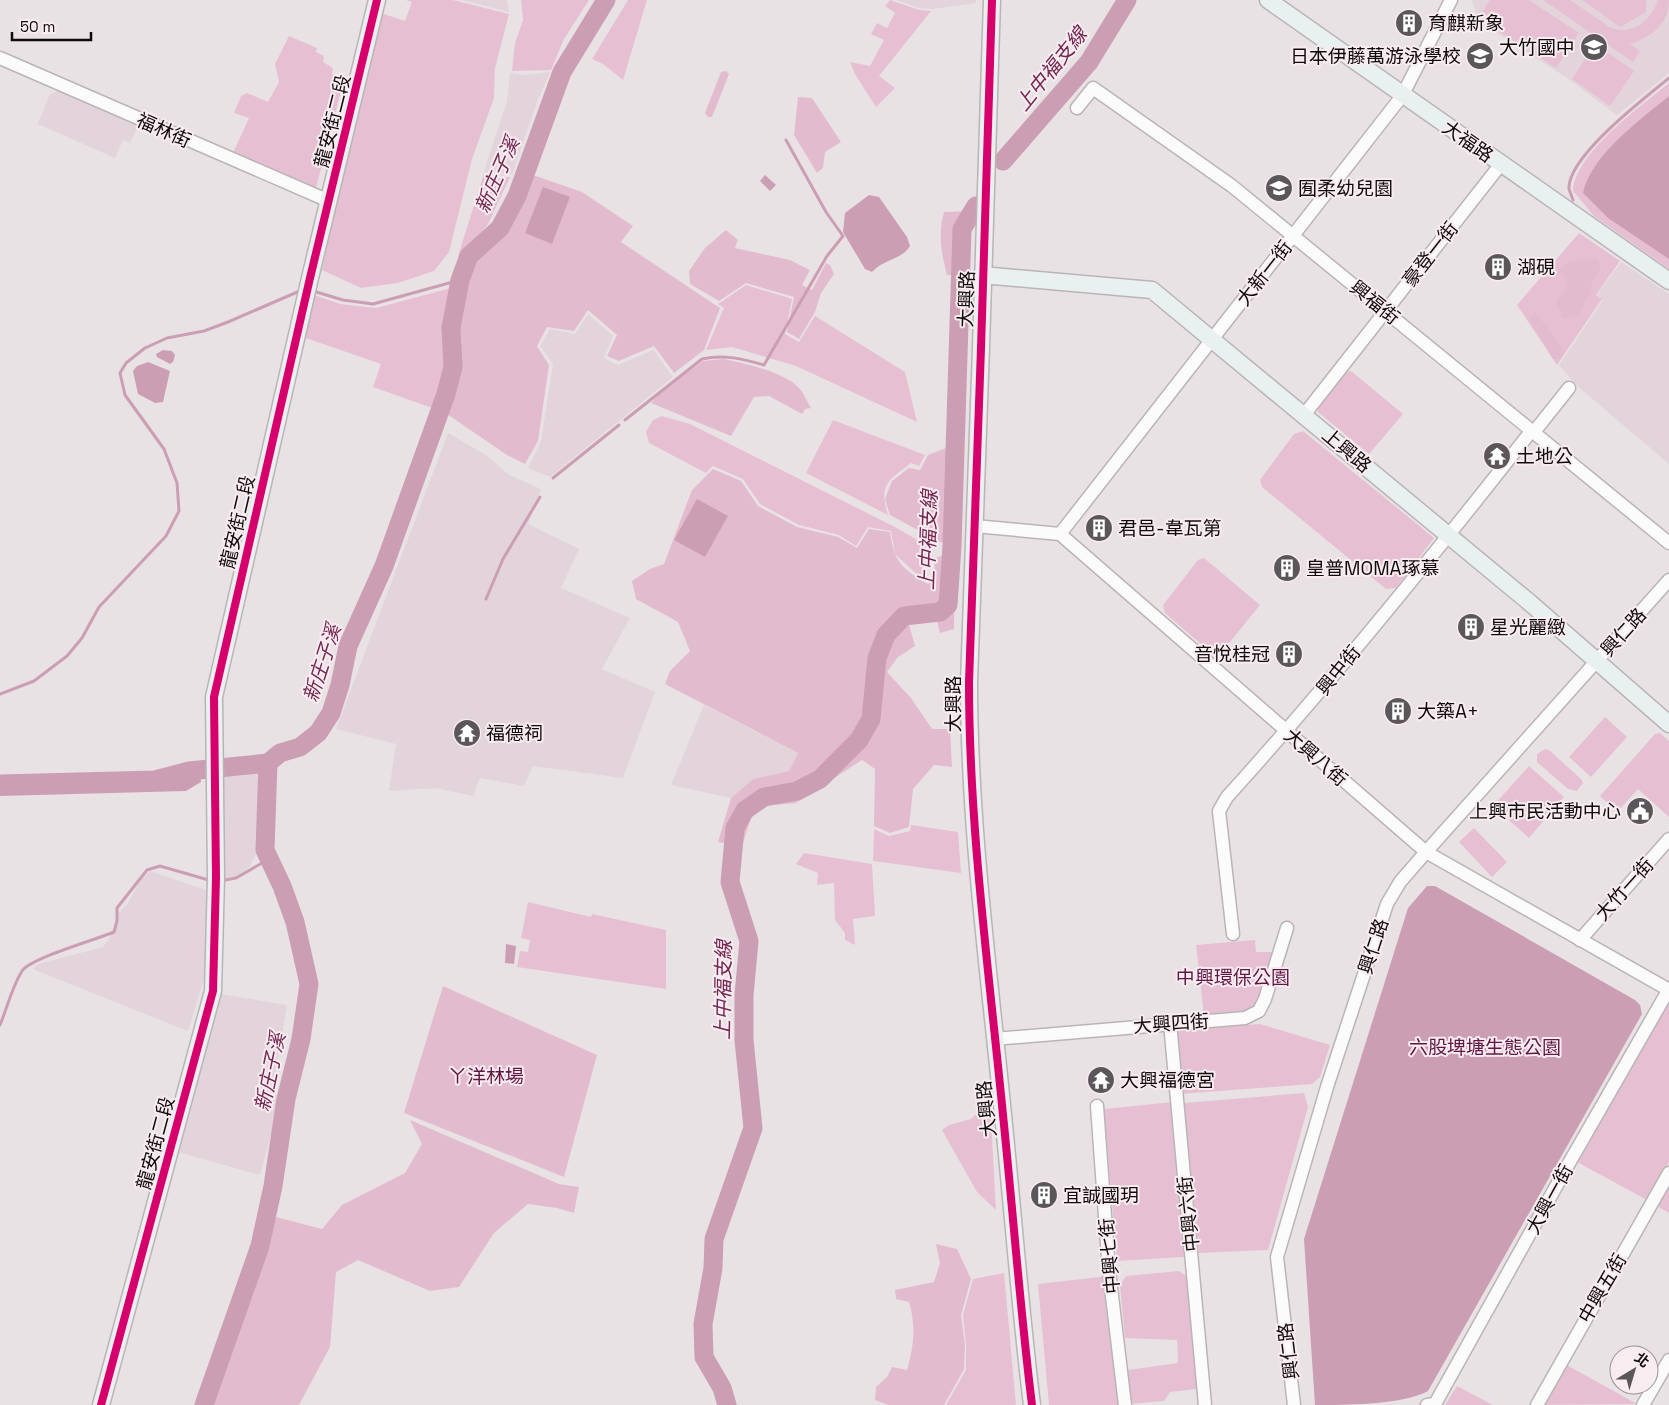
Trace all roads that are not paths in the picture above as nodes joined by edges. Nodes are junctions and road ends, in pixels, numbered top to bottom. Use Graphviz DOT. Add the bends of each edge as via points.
graph roads {
  1 [pos="377,0"];
  2 [pos="992,0"];
  3 [pos="1268,0"];
  4 [pos="1451,0"];
  5 [pos="0,58"];
  6 [pos="1402,96"];
  7 [pos="1077,108"];
  8 [pos="1501,164"];
  9 [pos="329,201"];
  10 [pos="1293,235"];
  11 [pos="982,275"];
  12 [pos="1669,281"];
  13 [pos="1385,310"];
  14 [pos="1213,338"];
  15 [pos="1569,388"];
  16 [pos="1304,414"];
  17 [pos="1533,431"];
  18 [pos="975,526"];
  19 [pos="1060,534"];
  20 [pos="1449,536"];
  21 [pos="1669,543"];
  22 [pos="1669,580"];
  23 [pos="1598,660"];
  24 [pos="1669,724"];
  25 [pos="1286,731"];
  26 [pos="1669,839"];
  27 [pos="1426,852"];
  28 [pos="1287,928"];
  29 [pos="1233,934"];
  30 [pos="1580,940"];
  31 [pos="1669,990"];
  32 [pos="1170,1023"];
  33 [pos="994,1039"];
  34 [pos="1097,1106"];
  35 [pos="1669,1173"];
  36 [pos="1669,1360"];
  37 [pos="101,1405"];
  38 [pos="1032,1405"];
  39 [pos="1125,1405"];
  40 [pos="1205,1405"];
  41 [pos="1294,1405"];
  42 [pos="1427,1405"];
  43 [pos="1537,1405"];
  44 [pos="1643,1405"];
  1 -- 9 [label="street, 龍安街二段"];
  2 -- 11 [label="street, 大興路" via="988,184"];
  3 -- 6 [label="street, 大福路"];
  4 -- 6 [label="street, 大新一街"];
  5 -- 9 [label="street, 福林街"];
  6 -- 8 [label="street, 大福路"];
  6 -- 10 [label="street, 大新一街"];
  7 -- 10 [label="street, 興福街" via="1093,88 1212,170"];
  8 -- 12 [label="street, 大福路"];
  8 -- 13 [label="street, 豪登一街"];
  9 -- 37 [label="street, 龍安街二段" via="214,697 216,882 213,991"];
  10 -- 13 [label="street, 興福街"];
  10 -- 14 [label="street, 大新一街"];
  11 -- 14 [label="street, 上興路" via="1152,290"];
  11 -- 18 [label="street, 大興路"];
  13 -- 16 [label="street, 豪登一街"];
  13 -- 17 [label="street, 興福街"];
  14 -- 16 [label="street, 上興路"];
  14 -- 19 [label="street, 大新一街"];
  15 -- 17 [label="street, 興中街"];
  16 -- 20 [label="street, 上興路"];
  17 -- 20 [label="street, 興中街"];
  17 -- 21 [label="street, 興福街"];
  18 -- 19 [label="street"];
  18 -- 33 [label="street, 大興路" via="969,736"];
  19 -- 25 [label="street, 大興八街"];
  20 -- 23 [label="street, 上興路"];
  20 -- 25 [label="street, 興中街"];
  22 -- 23 [label="street, 興仁路"];
  23 -- 24 [label="street, 上興路"];
  23 -- 27 [label="street, 興仁路"];
  25 -- 27 [label="street, 大興八街"];
  25 -- 29 [label="street, 興中街" via="1227,797 1219,811"];
  26 -- 30 [label="street, 大竹一街"];
  27 -- 30 [label="street, 大興八街"];
  27 -- 41 [label="street, 興仁路" via="1400,882 1387,904 1327,1087 1277,1256"];
  28 -- 32 [label="street, 大興四街" via="1259,1011 1245,1018"];
  30 -- 31 [label="street, 大興八街"];
  31 -- 42 [label="street, 大興一街" via="1435,1404"];
  32 -- 33 [label="street, 大興四街"];
  32 -- 40 [label="street, 中興六街"];
  33 -- 38 [label="street, 大興路"];
  34 -- 39 [label="street, 中興七街" via="1109,1271"];
  35 -- 43 [label="street, 中興五街"];
  36 -- 44 [label="street"];
}
